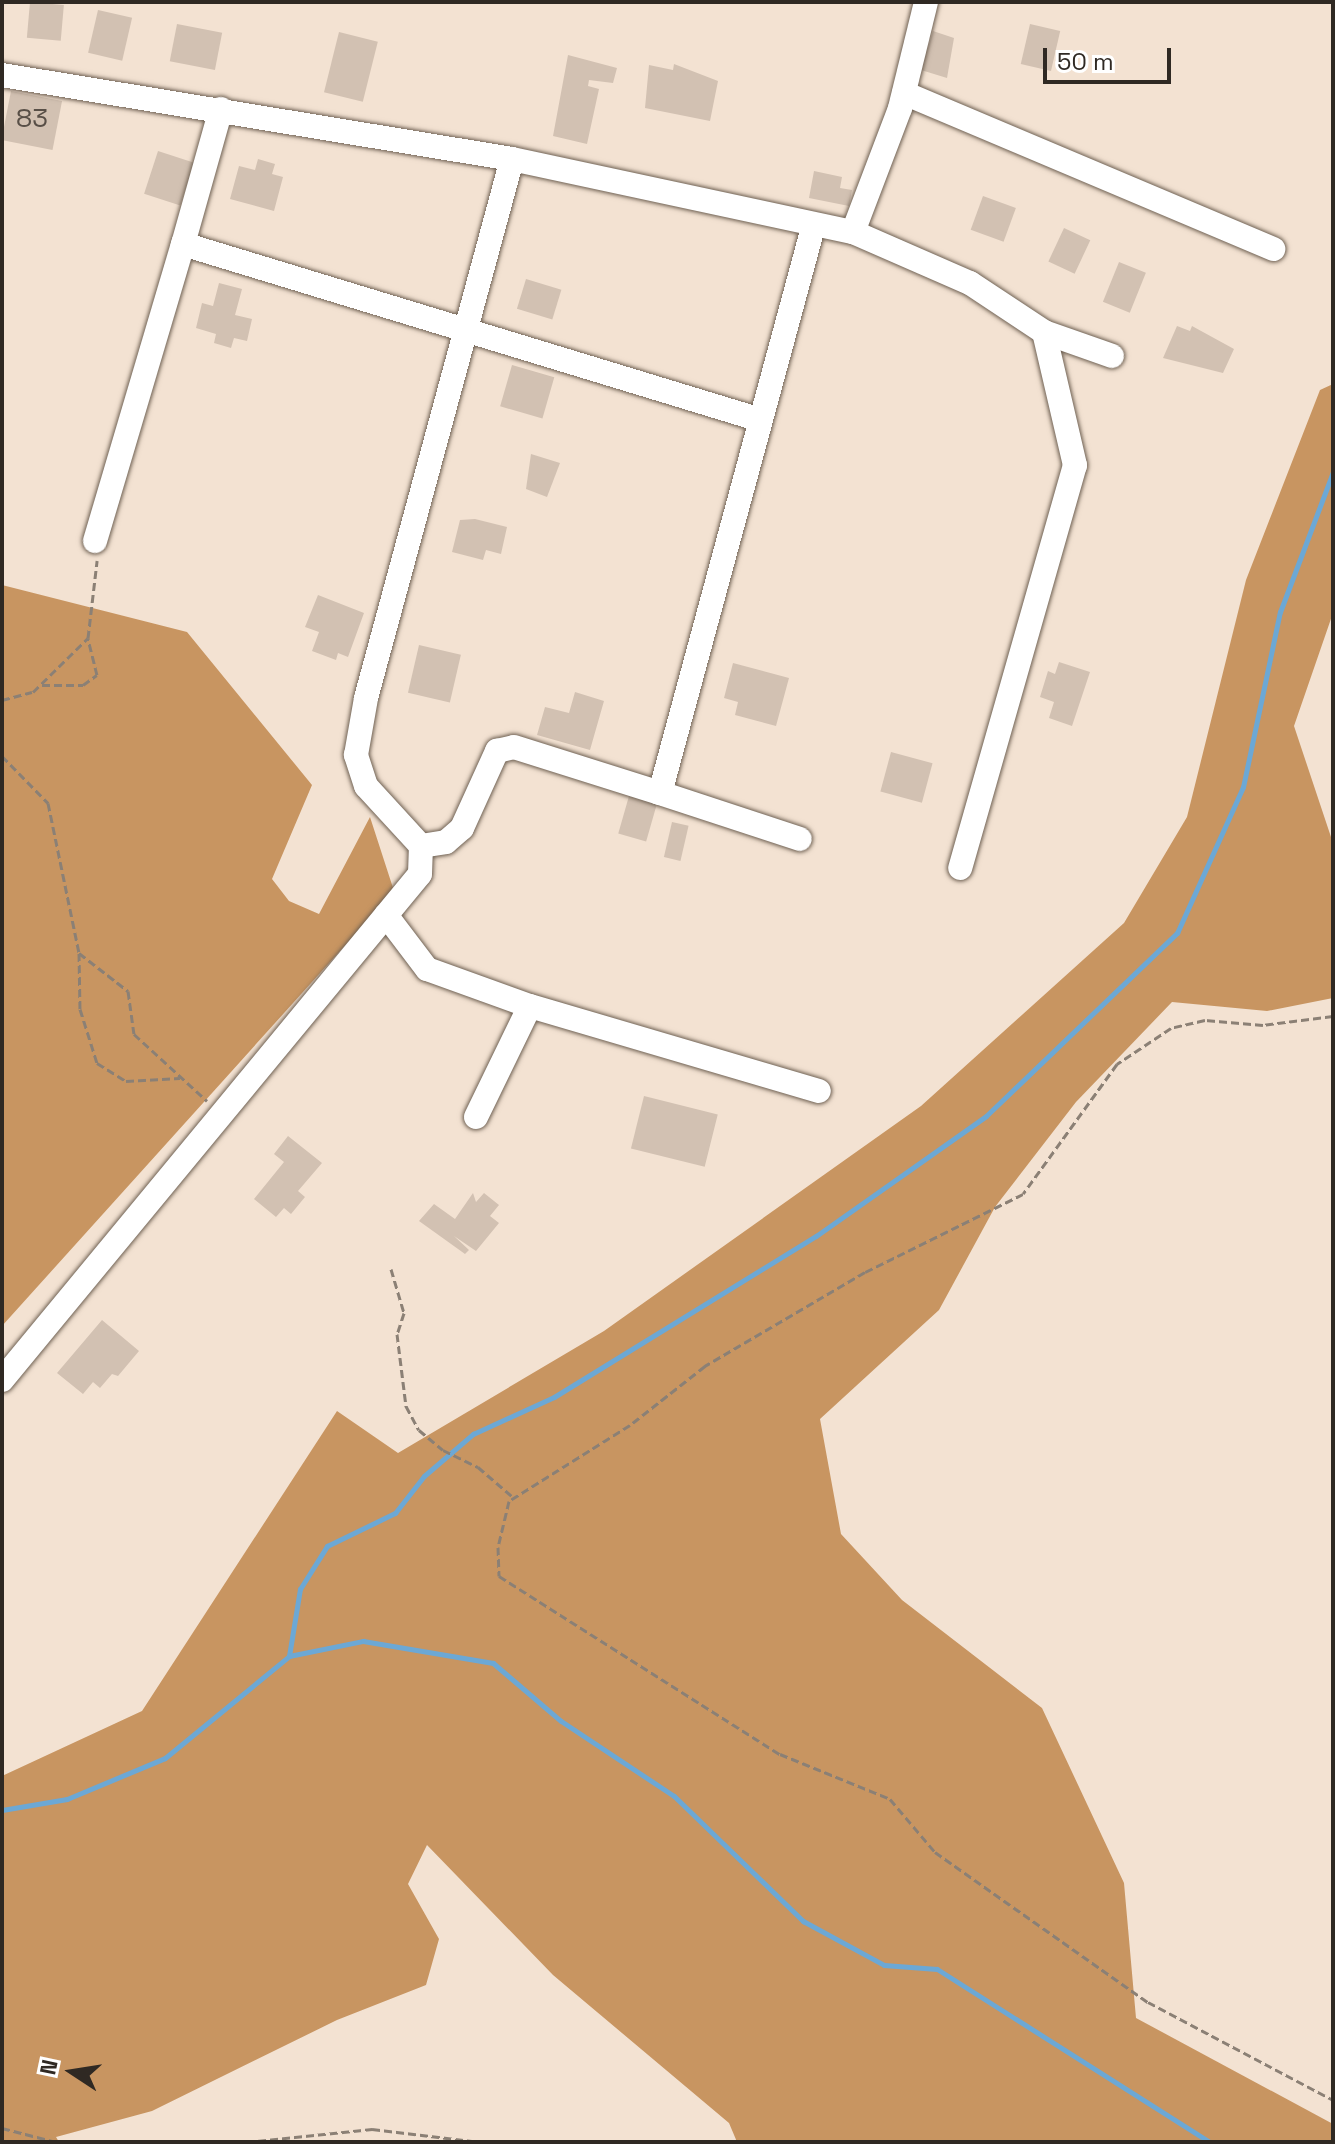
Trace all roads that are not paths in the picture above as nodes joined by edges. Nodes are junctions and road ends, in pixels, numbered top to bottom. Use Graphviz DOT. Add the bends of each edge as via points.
graph roads {
  1 [pos="926,2"];
  2 [pos="2,75"];
  3 [pos="904,93"];
  4 [pos="221,109"];
  5 [pos="512,159"];
  6 [pos="814,224"];
  7 [pos="853,232"];
  8 [pos="183,244"];
  9 [pos="1273,249"];
  10 [pos="465,330"];
  11 [pos="1044,332"];
  12 [pos="1112,356"];
  13 [pos="761,420"];
  14 [pos="95,541"];
  15 [pos="660,793"];
  16 [pos="800,839"];
  17 [pos="421,846"];
  18 [pos="960,868"];
  19 [pos="386,915"];
  20 [pos="530,1006"];
  21 [pos="819,1091"];
  22 [pos="476,1117"];
  23 [pos="2,1380"];
  1 -- 3 [label="lane"];
  2 -- 4 [label="lane"];
  3 -- 7 [label="lane"];
  3 -- 9 [label="lane"];
  4 -- 5 [label="lane"];
  4 -- 8 [label="lane"];
  5 -- 6 [label="lane"];
  5 -- 10 [label="lane"];
  6 -- 7 [label="lane"];
  6 -- 13 [label="lane"];
  7 -- 11 [label="lane" via="970,283"];
  8 -- 10 [label="lane"];
  8 -- 14 [label="lane"];
  10 -- 13 [label="lane"];
  10 -- 17 [label="lane" via="356,755 366,786"];
  11 -- 12 [label="lane"];
  11 -- 18 [label="lane" via="1075,465"];
  13 -- 15 [label="lane"];
  15 -- 16 [label="lane"];
  15 -- 17 [label="lane" via="514,747 497,751 462,828 446,842"];
  17 -- 19 [label="lane" via="420,874"];
  19 -- 20 [label="lane" via="427,969"];
  19 -- 23 [label="lane"];
  20 -- 21 [label="lane"];
  20 -- 22 [label="lane"];
}
